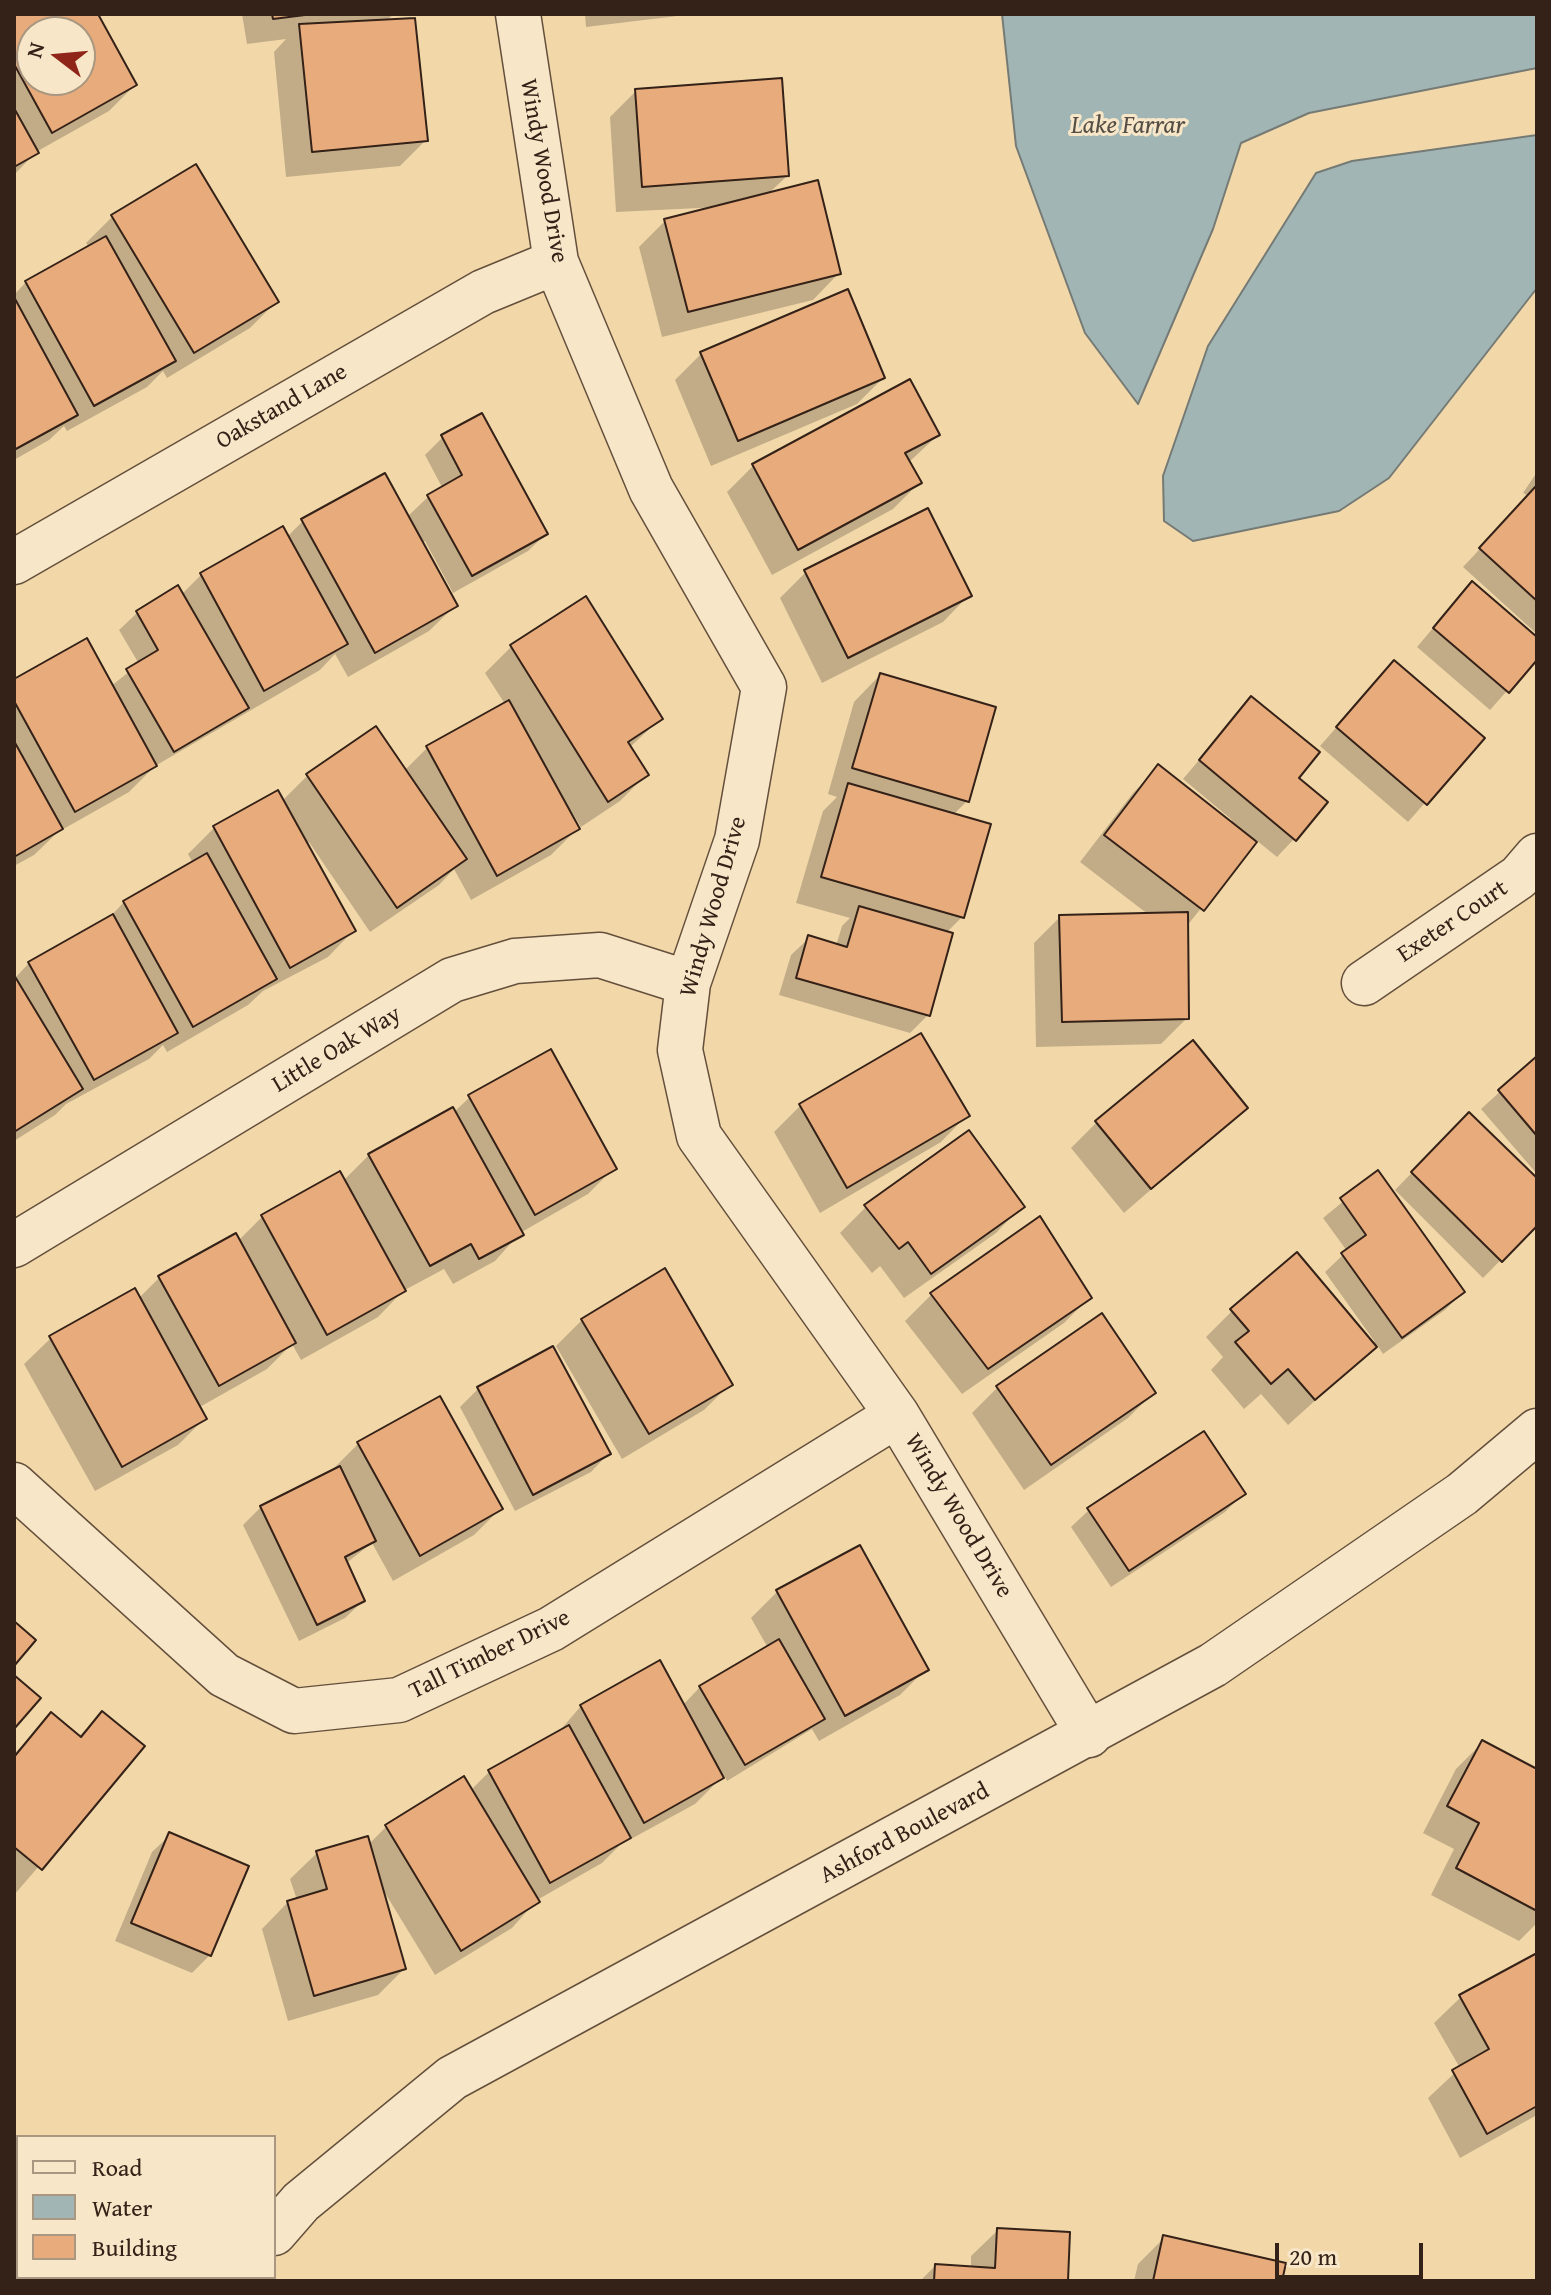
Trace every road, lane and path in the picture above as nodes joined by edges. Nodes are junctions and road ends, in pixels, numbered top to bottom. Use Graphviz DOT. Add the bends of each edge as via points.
graph roads {
  1 [pos="518,14"];
  2 [pos="556,262"];
  3 [pos="14,562"];
  4 [pos="1537,856"];
  5 [pos="688,983"];
  6 [pos="1364,983"];
  7 [pos="14,1245"];
  8 [pos="897,1415"];
  9 [pos="1537,1431"];
  10 [pos="14,1485"];
  11 [pos="1089,1735"];
  12 [pos="276,2231"];
  1 -- 2 [label="street, Windy Wood Drive"];
  2 -- 3 [label="street, Oakstand Lane" via="483,292"];
  2 -- 5 [label="street, Windy Wood Drive" via="651,489 764,687 737,840"];
  4 -- 6 [label="street, Exeter Court" via="1519,877"];
  5 -- 7 [label="street, Little Oak Way" via="600,955 515,961 452,980"];
  5 -- 8 [label="street, Windy Wood Drive" via="680,1050 699,1136"];
  8 -- 10 [label="street, Tall Timber Drive" via="551,1629 399,1700 294,1711 224,1675"];
  8 -- 11 [label="street, Windy Wood Drive"];
  9 -- 11 [label="street, Ashford Boulevard" via="1462,1494 1213,1665"];
  11 -- 12 [label="street, Ashford Boulevard" via="452,2078 301,2202"];
}
